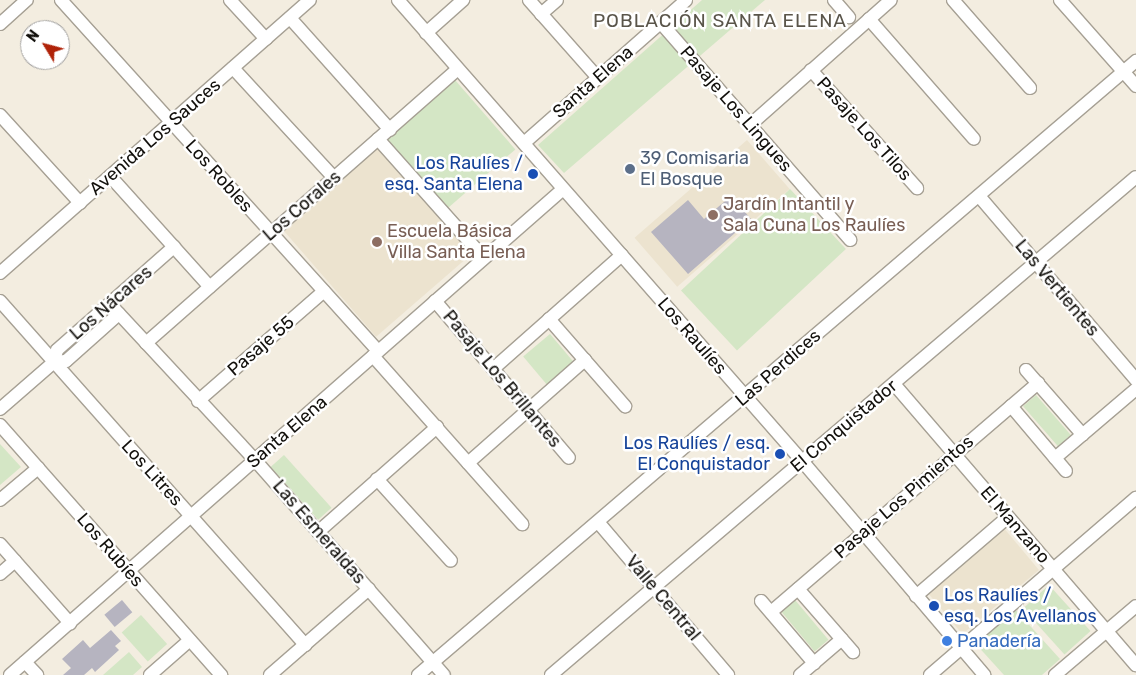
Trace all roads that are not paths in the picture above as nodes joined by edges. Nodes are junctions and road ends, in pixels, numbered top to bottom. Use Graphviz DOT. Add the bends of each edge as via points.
graph roads {
  1 [pos="27,0"];
  2 [pos="61,0"];
  3 [pos="230,0"];
  4 [pos="310,0"];
  5 [pos="398,0"];
  6 [pos="463,0"];
  7 [pos="529,0"];
  8 [pos="557,0"];
  9 [pos="686,0"];
  10 [pos="834,0"];
  11 [pos="891,0"];
  12 [pos="953,0"];
  13 [pos="1067,2"];
  14 [pos="541,14"];
  15 [pos="849,17"];
  16 [pos="290,18"];
  17 [pos="869,19"];
  18 [pos="660,22"];
  19 [pos="0,24"];
  20 [pos="426,33"];
  21 [pos="266,39"];
  22 [pos="1136,61"];
  23 [pos="233,68"];
  24 [pos="458,69"];
  25 [pos="811,70"];
  26 [pos="1124,72"];
  27 [pos="598,78"];
  28 [pos="1136,86"];
  29 [pos="1030,88"];
  30 [pos="0,116"];
  31 [pos="171,122"];
  32 [pos="750,125"];
  33 [pos="390,130"];
  34 [pos="378,139"];
  35 [pos="974,139"];
  36 [pos="524,143"];
  37 [pos="110,176"];
  38 [pos="1136,177"];
  39 [pos="334,178"];
  40 [pos="563,188"];
  41 [pos="917,188"];
  42 [pos="979,196"];
  43 [pos="80,203"];
  44 [pos="271,233"];
  45 [pos="850,240"];
  46 [pos="174,247"];
  47 [pos="622,255"];
  48 [pos="484,258"];
  49 [pos="1036,263"];
  50 [pos="0,273"];
  51 [pos="210,287"];
  52 [pos="324,291"];
  53 [pos="0,301"];
  54 [pos="435,301"];
  55 [pos="110,304"];
  56 [pos="119,314"];
  57 [pos="549,319"];
  58 [pos="146,343"];
  59 [pos="376,353"];
  60 [pos="585,360"];
  61 [pos="54,362"];
  62 [pos="493,369"];
  63 [pos="1026,370"];
  64 [pos="1136,380"];
  65 [pos="1038,383"];
  66 [pos="894,384"];
  67 [pos="1136,389"];
  68 [pos="745,396"];
  69 [pos="198,401"];
  70 [pos="625,406"];
  71 [pos="1011,406"];
  72 [pos="0,409"];
  73 [pos="528,410"];
  74 [pos="0,425"];
  75 [pos="437,427"];
  76 [pos="1083,435"];
  77 [pos="954,454"];
  78 [pos="569,458"];
  79 [pos="1055,458"];
  80 [pos="255,460"];
  81 [pos="803,462"];
  82 [pos="468,463"];
  83 [pos="38,468"];
  84 [pos="1066,471"];
  85 [pos="378,479"];
  86 [pos="1136,498"];
  87 [pos="0,500"];
  88 [pos="191,516"];
  89 [pos="1008,516"];
  90 [pos="598,522"];
  91 [pos="522,524"];
  92 [pos="318,532"];
  93 [pos="863,533"];
  94 [pos="0,544"];
  95 [pos="15,561"];
  96 [pos="451,561"];
  97 [pos="1053,569"];
  98 [pos="129,571"];
  99 [pos="0,574"];
  100 [pos="654,588"];
  101 [pos="369,589"];
  102 [pos="798,589"];
  103 [pos="916,596"];
  104 [pos="761,601"];
  105 [pos="1136,606"];
  106 [pos="771,612"];
  107 [pos="70,623"];
  108 [pos="1106,631"];
  109 [pos="842,639"];
  110 [pos="190,640"];
  111 [pos="305,645"];
  112 [pos="961,648"];
  113 [pos="853,652"];
  114 [pos="25,662"];
  115 [pos="433,662"];
  116 [pos="814,663"];
  117 [pos="1136,666"];
  118 [pos="10,675"];
  119 [pos="37,675"];
  120 [pos="150,675"];
  121 [pos="221,675"];
  122 [pos="270,675"];
  123 [pos="418,675"];
  124 [pos="444,675"];
  125 [pos="551,675"];
  126 [pos="728,675"];
  127 [pos="800,675"];
  128 [pos="930,675"];
  129 [pos="984,675"];
  130 [pos="1055,675"];
  1 -- 19 [label="street"];
  2 -- 31 [label="street, Los Robles"];
  3 -- 21 [label="street"];
  4 -- 16 [label="street, Avenida Los Sauces"];
  5 -- 20 [label="street, Los Raulíes"];
  6 -- 20 [label="street"];
  7 -- 14 [label="street"];
  8 -- 14 [label="street"];
  9 -- 18 [label="street, Santa Elena"];
  10 -- 15 [label="street"];
  11 -- 17 [label="street"];
  12 -- 29 [label="street"];
  13 -- 26 [label="street"];
  14 -- 27 [label="street"];
  16 -- 21 [label="street, Avenida Los Sauces"];
  16 -- 33 [label="street"];
  17 -- 25 [label="street"];
  17 -- 35 [label="street"];
  18 -- 27 [label="street, Santa Elena"];
  18 -- 32 [label="street, Pasaje Los Lingues"];
  20 -- 24 [label="street, Los Raulíes"];
  21 -- 23 [label="street, Avenida Los Sauces"];
  22 -- 26 [label="street, Las Perdices"];
  23 -- 31 [label="street, Avenida Los Sauces"];
  23 -- 39 [label="street"];
  24 -- 33 [label="street, Los Corales"];
  24 -- 36 [label="street, Los Raulíes"];
  25 -- 32 [label="street"];
  25 -- 41 [label="street, Pasaje Los Tilos"];
  26 -- 28 [label="street"];
  26 -- 42 [label="street, Las Perdices"];
  27 -- 36 [label="street, Santa Elena"];
  30 -- 43 [label="street"];
  31 -- 37 [label="street, Avenida Los Sauces"];
  31 -- 44 [label="street, Los Robles"];
  32 -- 45 [label="street, Pasaje Los Lingues"];
  33 -- 34 [label="street, Los Corales"];
  34 -- 39 [label="street, Los Corales"];
  34 -- 48 [label="street"];
  36 -- 40 [label="street, Los Raulíes"];
  37 -- 43 [label="street, Avenida Los Sauces"];
  37 -- 46 [label="street"];
  38 -- 49 [label="street, El Conquistador"];
  39 -- 44 [label="street, Los Corales"];
  40 -- 47 [label="street, Los Raulíes"];
  40 -- 48 [label="street, Santa Elena"];
  42 -- 49 [label="street, Las Vertientes"];
  42 -- 68 [label="street, Las Perdices"];
  43 -- 50 [label="street, Avenida Los Sauces"];
  44 -- 51 [label="street, Los Corales"];
  44 -- 52 [label="street, Los Robles"];
  46 -- 51 [label="street"];
  46 -- 55 [label="street, Los Nácares"];
  47 -- 57 [label="street"];
  47 -- 68 [label="street, Los Raulíes"];
  48 -- 54 [label="street, Santa Elena"];
  49 -- 64 [label="street, Las Vertientes"];
  49 -- 66 [label="street, El Conquistador"];
  51 -- 58 [label="street, Los Corales"];
  52 -- 59 [label="street, Los Robles"];
  52 -- 69 [label="street, Pasaje 55"];
  53 -- 61 [label="street, Los Litres"];
  54 -- 59 [label="street, Santa Elena"];
  54 -- 62 [label="street, Pasaje Los Brillantes"];
  55 -- 56 [label="street, Las Esmeraldas"];
  55 -- 61 [label="street, Los Nácares" via="57,350"];
  56 -- 58 [label="street, Las Esmeraldas"];
  56 -- 61 [label="street, Los Nácares" via="66,361"];
  57 -- 60 [label="street"];
  57 -- 62 [label="street"];
  58 -- 69 [label="street, Las Esmeraldas"];
  59 -- 75 [label="street, Los Robles"];
  59 -- 80 [label="street, Santa Elena"];
  60 -- 70 [label="street"];
  60 -- 73 [label="street"];
  61 -- 72 [label="street, Los Nácares"];
  61 -- 88 [label="street, Los Litres"];
  62 -- 73 [label="street, Pasaje Los Brillantes"];
  63 -- 65 [label="street"];
  65 -- 71 [label="street, Pasaje Los Pimientos"];
  65 -- 76 [label="street"];
  66 -- 77 [label="street, El Manzano"];
  66 -- 81 [label="street, El Conquistador"];
  67 -- 76 [label="street"];
  68 -- 81 [label="street, Los Raulíes"];
  68 -- 90 [label="street, Las Perdices"];
  69 -- 80 [label="street, Las Esmeraldas"];
  71 -- 77 [label="street, Pasaje Los Pimientos"];
  71 -- 79 [label="street"];
  73 -- 78 [label="street, Pasaje Los Brillantes"];
  73 -- 82 [label="street"];
  74 -- 83 [label="street, Los Rubíes"];
  75 -- 82 [label="street, Los Robles"];
  75 -- 85 [label="street"];
  76 -- 79 [label="street"];
  77 -- 89 [label="street, El Manzano"];
  77 -- 93 [label="street, Pasaje Los Pimientos"];
  79 -- 84 [label="street"];
  80 -- 88 [label="street, Santa Elena"];
  80 -- 92 [label="street, Las Esmeraldas"];
  81 -- 93 [label="street, Los Raulíes"];
  81 -- 100 [label="street, El Conquistador"];
  82 -- 91 [label="street, Los Robles"];
  83 -- 87 [label="street"];
  83 -- 98 [label="street, Los Rubíes"];
  85 -- 92 [label="street"];
  85 -- 96 [label="street"];
  86 -- 97 [label="street"];
  88 -- 98 [label="street, Santa Elena"];
  88 -- 111 [label="street, Los Litres"];
  89 -- 97 [label="street, El Manzano"];
  89 -- 103 [label="street"];
  90 -- 100 [label="street, Valle Central"];
  90 -- 115 [label="street, Las Perdices"];
  92 -- 101 [label="street, Las Esmeraldas"];
  93 -- 102 [label="street, Pasaje Los Pimientos"];
  93 -- 103 [label="street, Los Raulíes"];
  94 -- 95 [label="street"];
  95 -- 99 [label="street"];
  95 -- 107 [label="street"];
  97 -- 108 [label="street, El Manzano"];
  97 -- 112 [label="street"];
  98 -- 107 [label="street, Santa Elena"];
  98 -- 110 [label="street, Los Rubíes"];
  100 -- 125 [label="street, El Conquistador"];
  100 -- 126 [label="street, Valle Central"];
  101 -- 111 [label="street"];
  101 -- 115 [label="street, Las Esmeraldas"];
  102 -- 106 [label="street, Pasaje Los Pimientos"];
  102 -- 109 [label="street"];
  103 -- 112 [label="street, Los Raulíes"];
  104 -- 106 [label="street"];
  105 -- 108 [label="street"];
  106 -- 116 [label="street"];
  107 -- 114 [label="street, Santa Elena"];
  108 -- 117 [label="street, El Manzano"];
  108 -- 130 [label="street"];
  109 -- 113 [label="street"];
  109 -- 116 [label="street"];
  110 -- 120 [label="street"];
  110 -- 121 [label="street, Los Rubíes"];
  111 -- 122 [label="street"];
  112 -- 128 [label="street"];
  112 -- 129 [label="street, Los Raulíes"];
  114 -- 118 [label="street, Santa Elena"];
  114 -- 119 [label="street"];
  115 -- 123 [label="street, Las Perdices"];
  115 -- 124 [label="street, Las Esmeraldas"];
  116 -- 127 [label="street"];
}
